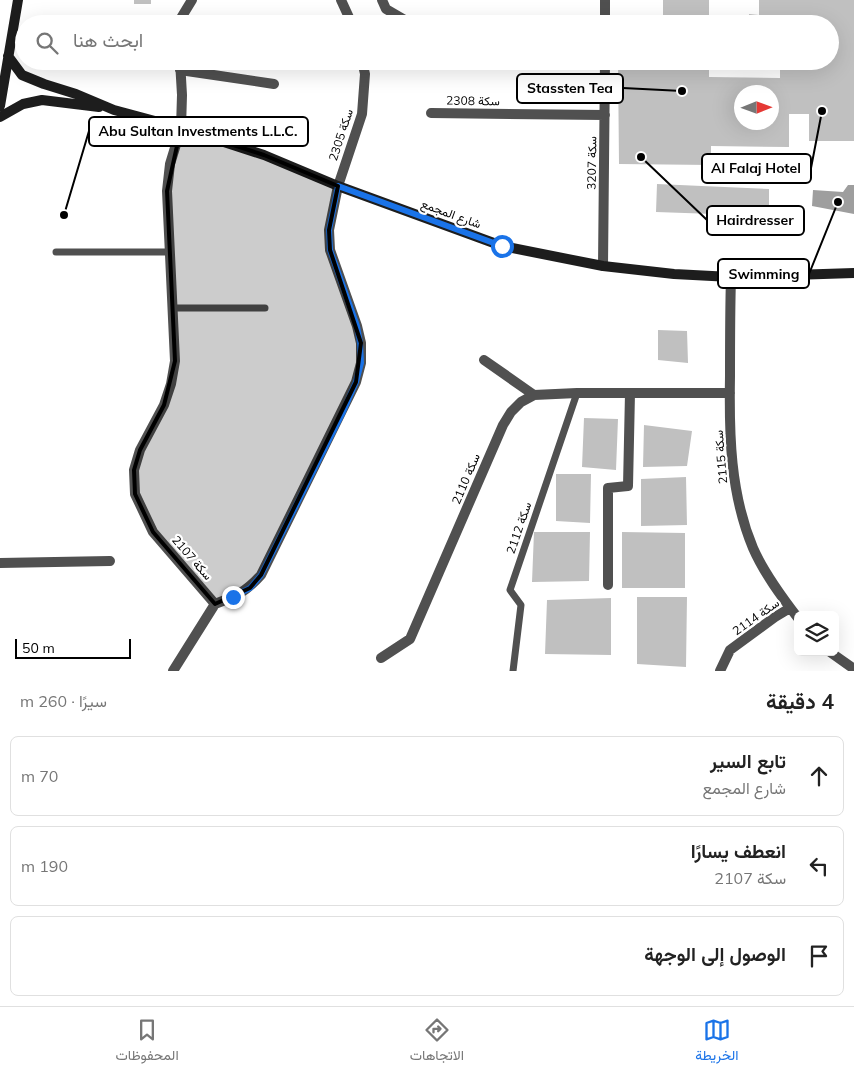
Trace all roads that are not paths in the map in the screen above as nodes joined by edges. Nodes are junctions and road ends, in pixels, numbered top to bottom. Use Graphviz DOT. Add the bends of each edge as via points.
graph roads {
  1 [pos="18,0"];
  2 [pos="192,0"];
  3 [pos="341,0"];
  4 [pos="382,0"];
  5 [pos="605,0"];
  6 [pos="15,15"];
  7 [pos="183,15"];
  8 [pos="348,15"];
  9 [pos="396,15"];
  10 [pos="605,15"];
  11 [pos="15,17"];
  12 [pos="8,56"];
  13 [pos="15,66"];
  14 [pos="18,70"];
  15 [pos="180,70"];
  16 [pos="201,70"];
  17 [pos="364,70"];
  18 [pos="605,70"];
  19 [pos="274,84"];
  20 [pos="0,106"];
  21 [pos="114,110"];
  22 [pos="431,113"];
  23 [pos="605,115"];
  24 [pos="0,117"];
  25 [pos="181,128"];
  26 [pos="338,186"];
  27 [pos="56,252"];
  28 [pos="170,252"];
  29 [pos="603,266"];
  30 [pos="854,273"];
  31 [pos="731,278"];
  32 [pos="172,308"];
  33 [pos="265,308"];
  34 [pos="484,360"];
  35 [pos="577,393"];
  36 [pos="630,393"];
  37 [pos="730,393"];
  38 [pos="534,395"];
  39 [pos="110,561"];
  40 [pos="0,563"];
  41 [pos="608,586"];
  42 [pos="215,604"];
  43 [pos="790,608"];
  44 [pos="794,613"];
  45 [pos="836,656"];
  46 [pos="380,658"];
  47 [pos="854,669"];
  48 [pos="173,671"];
  49 [pos="513,671"];
  50 [pos="720,671"];
  1 -- 6 [label="street"];
  2 -- 7 [label="street"];
  3 -- 8 [label="street"];
  4 -- 9 [label="street" via="386,9"];
  5 -- 10 [label="street"];
  11 -- 12 [label="street"];
  12 -- 13 [label="street, شارع المجمع"];
  12 -- 20 [label="street"];
  14 -- 21 [label="street, شارع المجمع" via="22,75"];
  15 -- 25 [label="street, سكة 2107"];
  16 -- 19 [label="street"];
  17 -- 26 [label="street, سكة 2305" via="362,114"];
  18 -- 23 [label="street, سكة 3207"];
  21 -- 24 [label="street, شارع المجمع" via="42,100 23,104"];
  21 -- 25 [label="street, شارع المجمع"];
  22 -- 23 [label="street, سكة 2308"];
  23 -- 29 [label="street, سكة 3207"];
  25 -- 26 [label="street, شارع المجمع" via="264,155"];
  25 -- 28 [label="street, سكة 2107" via="170,164 167,191"];
  26 -- 29 [label="street, شارع المجمع" via="502,246"];
  26 -- 42 [label="street" via="329,230 330,250 357,326 361,363 356,382 261,575 250,588"];
  27 -- 28 [label="lane"];
  28 -- 32 [label="street, سكة 2107"];
  29 -- 31 [label="street, شارع المجمع"];
  30 -- 31 [label="street, شارع المجمع"];
  31 -- 37 [label="street, سكة 2115"];
  32 -- 33 [label="lane"];
  32 -- 42 [label="street, سكة 2107" via="174,369 164,405 140,450 134,470 135,494 153,532"];
  34 -- 38 [label="street"];
  35 -- 36 [label="street"];
  35 -- 38 [label="street"];
  35 -- 49 [label="lane, سكة 2112" via="510,590 521,605"];
  36 -- 37 [label="street"];
  36 -- 41 [label="street" via="628,486 608,488"];
  37 -- 43 [label="street, سكة 2115" via="732,472 740,510 753,548"];
  38 -- 46 [label="street, سكة 2110" via="521,402 503,425 410,639"];
  39 -- 40 [label="street"];
  42 -- 48 [label="street"];
  43 -- 44 [label="street, سكة 2115"];
  43 -- 50 [label="street, سكة 2114" via="730,650"];
  45 -- 47 [label="street"];
}
